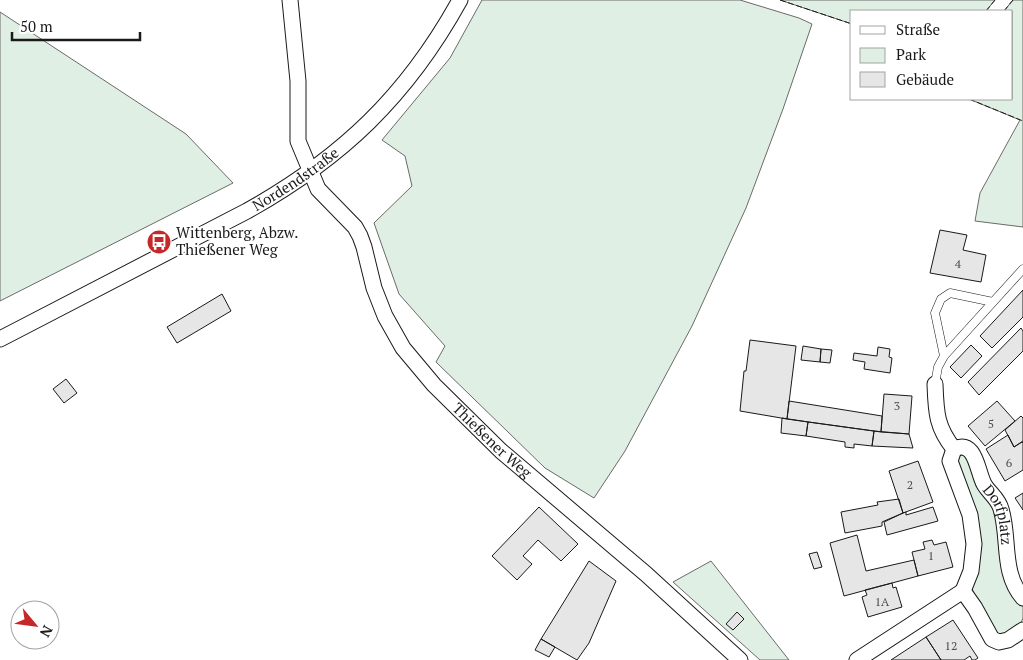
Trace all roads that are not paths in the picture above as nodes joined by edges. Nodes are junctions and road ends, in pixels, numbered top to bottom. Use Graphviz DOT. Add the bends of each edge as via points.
graph roads {
  1 [pos="290,0"];
  2 [pos="460,0"];
  3 [pos="311,171"];
  4 [pos="1023,269"];
  5 [pos="993,302"];
  6 [pos="0,339"];
  7 [pos="944,356"];
  8 [pos="936,384"];
  9 [pos="954,449"];
  10 [pos="963,591"];
  11 [pos="1023,598"];
  12 [pos="1023,630"];
  13 [pos="740,660"];
  14 [pos="857,660"];
  1 -- 3 [label="street, Thießener Weg" via="298,81 298,141"];
  2 -- 3 [label="street, Nordendstraße" via="435,42 392,98"];
  3 -- 6 [label="street, Nordendstraße" via="247,211"];
  3 -- 13 [label="street, Thießener Weg" via="322,194 360,236 374,288 393,333 434,385 501,452 646,574"];
  4 -- 5 [label="lane"];
  5 -- 7 [label="lane"];
  5 -- 7 [label="lane" via="950,293 941,299 935,313"];
  7 -- 8 [label="lane" via="938,367"];
  8 -- 9 [label="street" via="937,420"];
  9 -- 10 [label="street, Dorfplatz" via="950,460 970,515 974,544 971,571"];
  9 -- 11 [label="street, Dorfplatz" via="965,447 970,451 983,482 998,500 1011,575"];
  10 -- 12 [label="street" via="992,639 999,642 1008,640"];
  10 -- 14 [label="street"];
}
